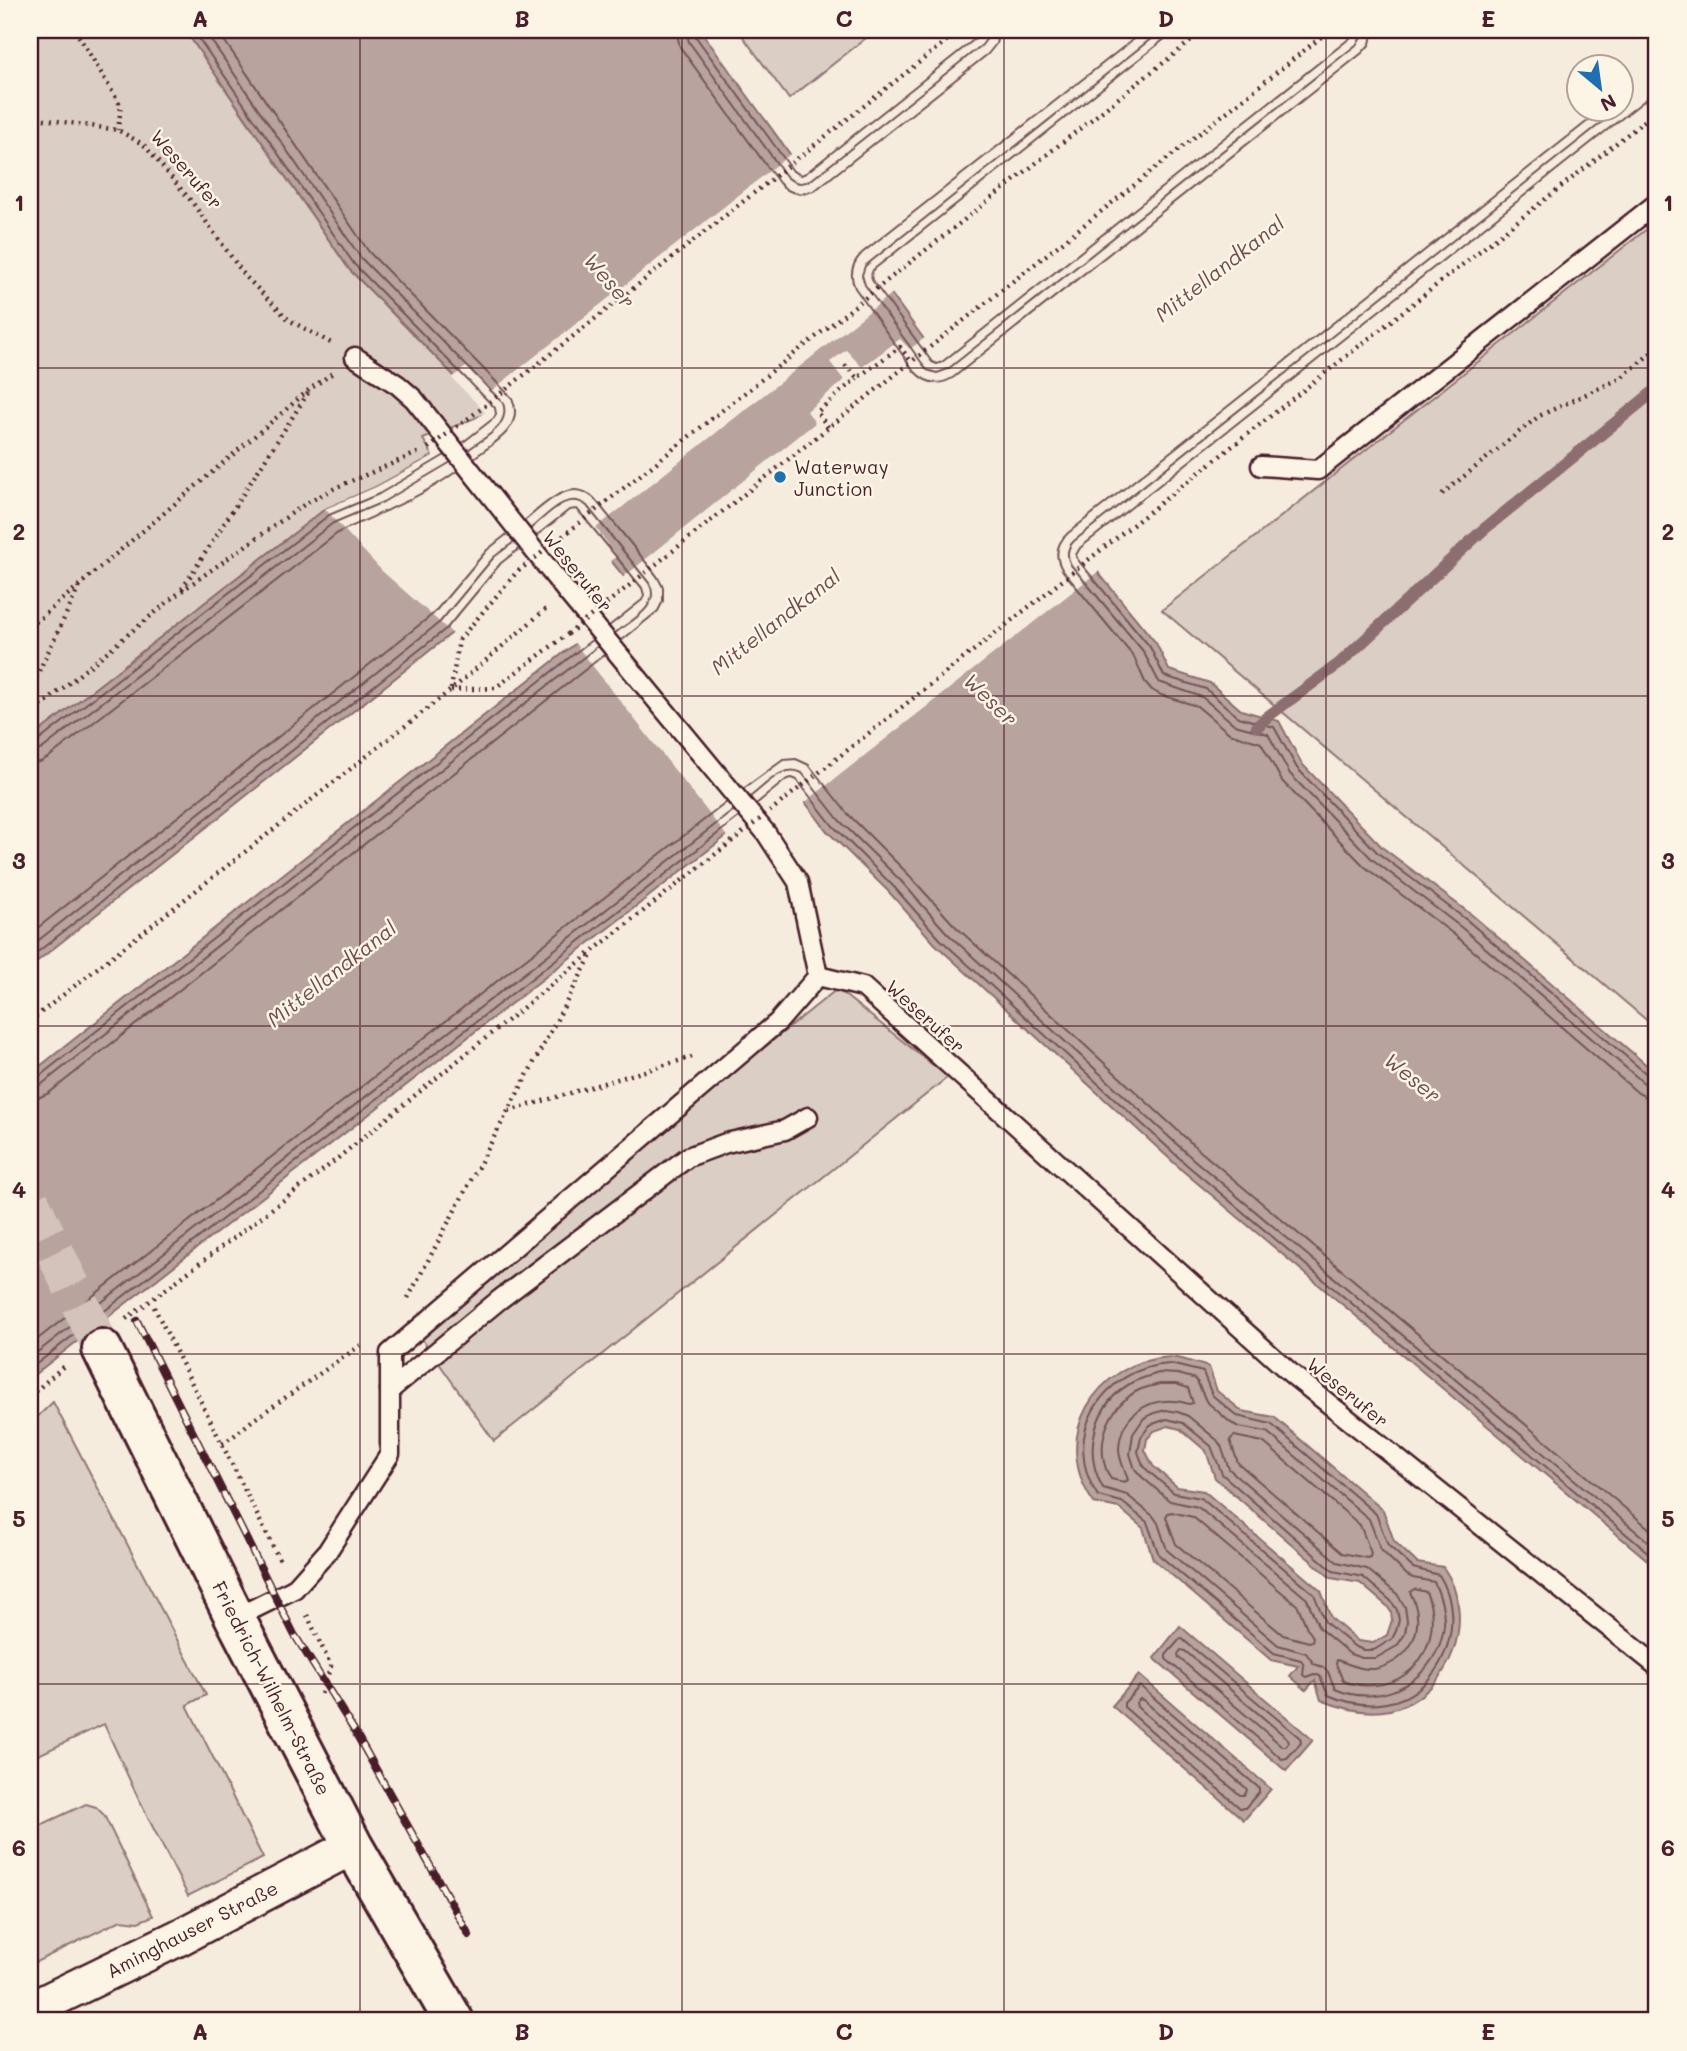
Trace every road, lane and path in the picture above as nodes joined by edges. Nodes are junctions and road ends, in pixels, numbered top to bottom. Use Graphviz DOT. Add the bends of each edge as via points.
graph roads {
  1 [pos="75,30"];
  2 [pos="960,30"];
  3 [pos="1205,30"];
  4 [pos="1330,30"];
  5 [pos="1657,111"];
  6 [pos="30,117"];
  7 [pos="118,130"];
  8 [pos="1657,203"];
  9 [pos="1657,348"];
  10 [pos="355,357"];
  11 [pos="911,361"];
  12 [pos="845,365"];
  13 [pos="857,378"];
  14 [pos="310,389"];
  15 [pos="828,427"];
  16 [pos="1261,466"];
  17 [pos="1442,494"];
  18 [pos="81,583"];
  19 [pos="567,592"];
  20 [pos="180,593"];
  21 [pos="30,627"];
  22 [pos="451,690"];
  23 [pos="30,692"];
  24 [pos="39,706"];
  25 [pos="30,715"];
  26 [pos="594,950"];
  27 [pos="818,976"];
  28 [pos="30,1021"];
  29 [pos="695,1056"];
  30 [pos="508,1111"];
  31 [pos="808,1117"];
  32 [pos="99,1343"];
  33 [pos="362,1345"];
  34 [pos="390,1353"];
  35 [pos="390,1390"];
  36 [pos="30,1396"];
  37 [pos="222,1443"];
  38 [pos="235,1618"];
  39 [pos="1657,1666"];
  40 [pos="353,1846"];
  41 [pos="30,2010"];
  42 [pos="454,2021"];
  1 -- 7 [label="path" via="121,106"];
  2 -- 20 [label="path, bridge" via="428,448 305,504"];
  3 -- 22 [label="path, bridge" via="516,573 459,640"];
  4 -- 11 [label="path, bridge"];
  5 -- 26 [label="path, bridge"];
  6 -- 7 [label="path"];
  7 -- 10 [label="path, Weserufer" via="144,145 245,276 289,320"];
  8 -- 16 [label="lane" via="1318,470"];
  9 -- 17 [label="path" via="1621,378 1539,416"];
  10 -- 14 [label="path"];
  10 -- 19 [label="lane, Weserufer" via="414,399"];
  11 -- 13 [label="path" via="900,347"];
  11 -- 15 [label="path, bridge"];
  12 -- 13 [label="path"];
  13 -- 15 [label="path" via="817,412"];
  14 -- 18 [label="path"];
  14 -- 20 [label="path"];
  15 -- 22 [label="path, bridge" via="495,688"];
  18 -- 21 [label="path"];
  18 -- 23 [label="path"];
  19 -- 22 [label="path"];
  19 -- 27 [label="lane, Weserufer" via="766,833 798,882"];
  20 -- 24 [label="path"];
  22 -- 28 [label="path"];
  23 -- 24 [label="path"];
  24 -- 25 [label="path"];
  26 -- 30 [label="path"];
  26 -- 32 [label="path" via="322,1171"];
  27 -- 34 [label="lane" via="778,1022"];
  27 -- 39 [label="lane, Weserufer" via="863,987 1294,1376"];
  29 -- 30 [label="path"];
  30 -- 34 [label="path" via="394,1323"];
  31 -- 35 [label="lane" via="785,1130 688,1157 499,1300"];
  32 -- 36 [label="path"];
  32 -- 38 [label="street, Friedrich-Wilhelm-Straße"];
  33 -- 37 [label="path"];
  34 -- 35 [label="lane"];
  35 -- 38 [label="lane" via="390,1454 327,1552 294,1589"];
  38 -- 40 [label="street, Friedrich-Wilhelm-Straße"];
  40 -- 41 [label="street, Aminghauser Straße"];
  40 -- 42 [label="street, Friedrich-Wilhelm-Straße"];
}
